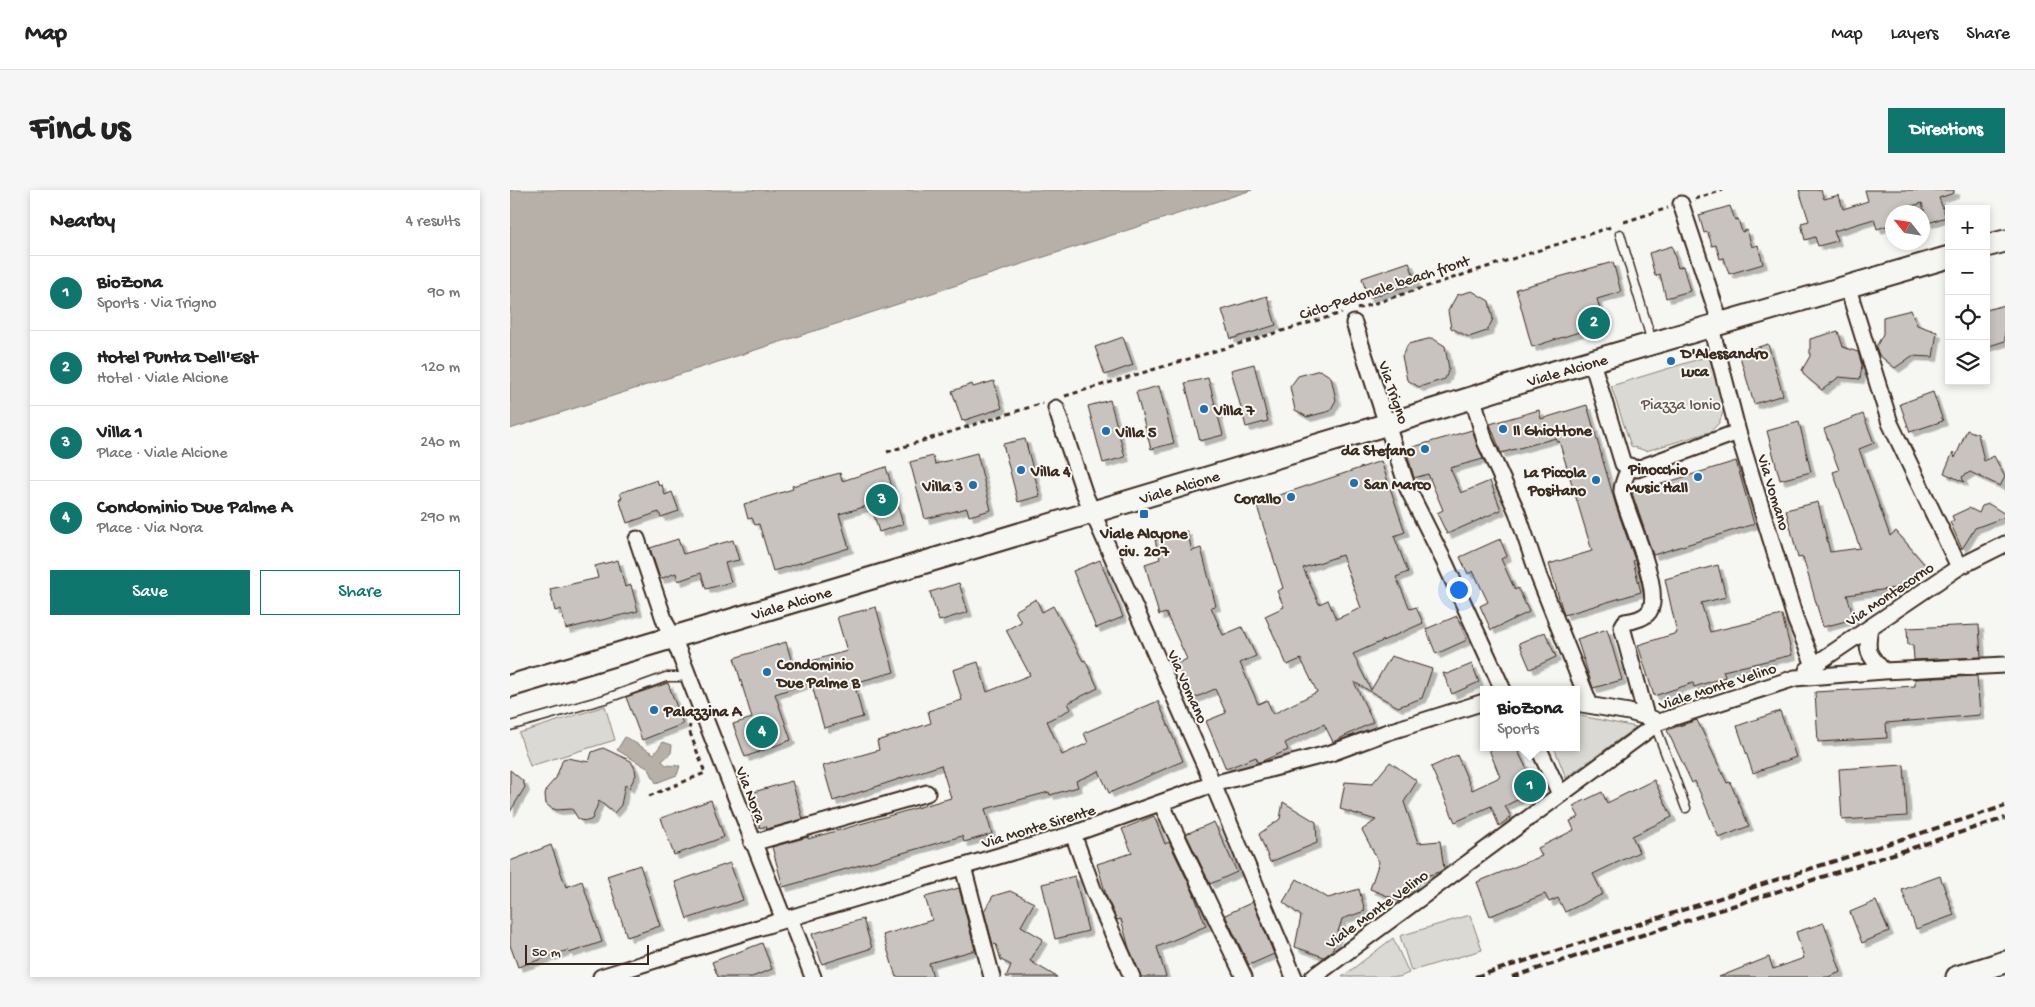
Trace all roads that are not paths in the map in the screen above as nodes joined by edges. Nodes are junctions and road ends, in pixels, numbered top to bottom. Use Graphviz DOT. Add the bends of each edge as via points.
graph roads {
  1 [pos="1681,204"];
  2 [pos="1620,234"];
  3 [pos="2005,241"];
  4 [pos="1990,245"];
  5 [pos="1945,258"];
  6 [pos="1847,285"];
  7 [pos="1354,323"];
  8 [pos="1716,326"];
  9 [pos="1653,344"];
  10 [pos="1592,362"];
  11 [pos="1473,398"];
  12 [pos="1056,402"];
  13 [pos="1388,424"];
  14 [pos="1738,432"];
  15 [pos="1630,466"];
  16 [pos="1092,513"];
  17 [pos="637,539"];
  18 [pos="2005,544"];
  19 [pos="1959,567"];
  20 [pos="1870,627"];
  21 [pos="672,637"];
  22 [pos="1814,665"];
  23 [pos="2005,665"];
  24 [pos="1884,671"];
  25 [pos="686,675"];
  26 [pos="1796,678"];
  27 [pos="510,686"];
  28 [pos="1501,686"];
  29 [pos="1577,686"];
  30 [pos="1480,703"];
  31 [pos="1583,704"];
  32 [pos="1653,721"];
  33 [pos="510,726"];
  34 [pos="1540,751"];
  35 [pos="1213,784"];
  36 [pos="927,793"];
  37 [pos="1560,794"];
  38 [pos="1161,803"];
  39 [pos="1686,808"];
  40 [pos="1073,834"];
  41 [pos="752,843"];
  42 [pos="963,867"];
  43 [pos="783,920"];
  44 [pos="2003,962"];
  45 [pos="619,974"];
  46 [pos="601,977"];
  47 [pos="814,977"];
  48 [pos="992,977"];
  49 [pos="1132,977"];
  50 [pos="1244,977"];
  51 [pos="1294,977"];
  52 [pos="1313,977"];
  53 [pos="1957,977"];
  1 -- 8 [label="street, Via Vomano"];
  2 -- 9 [label="lane"];
  3 -- 4 [label="street"];
  5 -- 6 [label="street, Viale Alcione"];
  6 -- 8 [label="street, Viale Alcione"];
  6 -- 19 [label="street" via="1890,423"];
  7 -- 13 [label="street, Via Trigno"];
  8 -- 9 [label="street, Viale Alcione"];
  8 -- 14 [label="street, Via Vomano"];
  9 -- 10 [label="street, Viale Alcione"];
  10 -- 11 [label="street, Viale Alcione"];
  10 -- 15 [label="street" via="1623,464"];
  11 -- 13 [label="street, Viale Alcione"];
  11 -- 29 [label="street" via="1484,441 1516,512"];
  12 -- 16 [label="street, Via Vomano"];
  13 -- 16 [label="street, Viale Alcione"];
  13 -- 28 [label="street, Via Trigno" via="1408,489"];
  14 -- 15 [label="street" via="1637,469"];
  14 -- 22 [label="street, Via Vomano" via="1796,621"];
  15 -- 32 [label="street" via="1621,490 1648,571 1653,599 1647,614 1625,622 1622,627"];
  16 -- 21 [label="street, Viale Alcione"];
  16 -- 35 [label="street, Via Vomano"];
  17 -- 21 [label="street, Via Nora"];
  18 -- 19 [label="street, Via Montecorno"];
  19 -- 20 [label="street, Via Montecorno"];
  20 -- 22 [label="street, Via Montecorno"];
  20 -- 24 [label="street" via="1867,645 1870,657"];
  21 -- 25 [label="street, Via Nora"];
  21 -- 27 [label="street, Viale Alcione"];
  22 -- 26 [label="street, Via Montecorno"];
  23 -- 24 [label="street, Viale Monte Velino"];
  24 -- 26 [label="street, Viale Monte Velino"];
  25 -- 33 [label="lane" via="666,677 605,699"];
  25 -- 41 [label="street, Via Nora"];
  26 -- 32 [label="street, Viale Monte Velino"];
  30 -- 35 [label="street, Via Monte Sirente" via="1332,753"];
  31 -- 32 [label="street"];
  32 -- 37 [label="street, Viale Monte Velino"];
  32 -- 39 [label="lane"];
  34 -- 37 [label="street"];
  35 -- 38 [label="street, Via Monte Sirente"];
  35 -- 51 [label="street, Via Vomano"];
  36 -- 41 [label="street"];
  37 -- 52 [label="street, Viale Monte Velino"];
  38 -- 40 [label="street, Via Monte Sirente"];
  38 -- 50 [label="street"];
  40 -- 42 [label="street, Via Monte Sirente"];
  40 -- 49 [label="street" via="1093,890"];
  41 -- 43 [label="street, Via Nora"];
  42 -- 43 [label="street, Via Monte Sirente"];
  42 -- 48 [label="street"];
  43 -- 45 [label="street, Via Monte Sirente"];
  43 -- 47 [label="street, Via Nora"];
  44 -- 53 [label="street"];
  45 -- 46 [label="street, Via Monte Sirente"];
}
